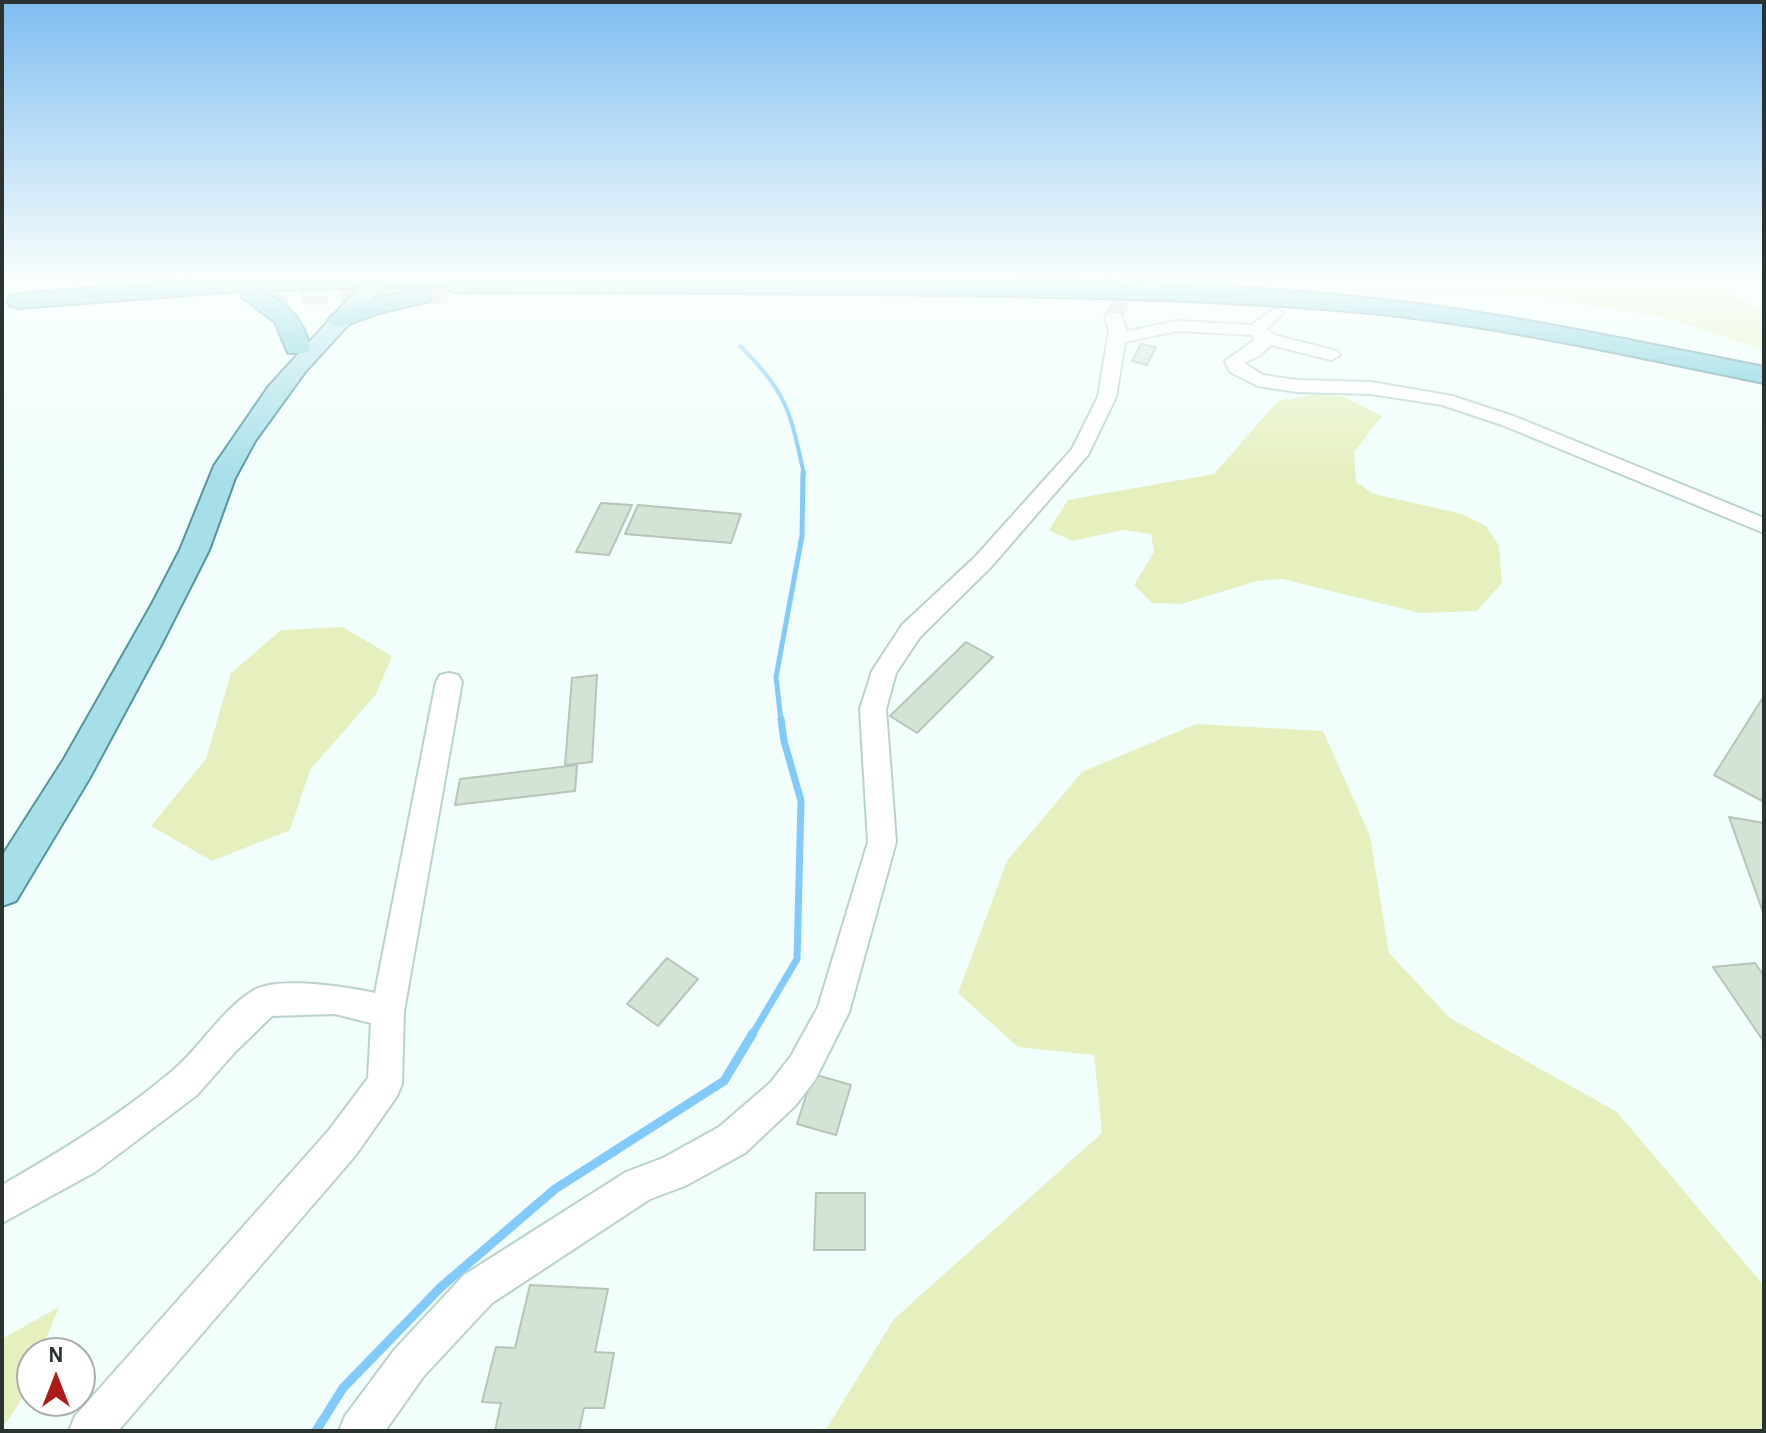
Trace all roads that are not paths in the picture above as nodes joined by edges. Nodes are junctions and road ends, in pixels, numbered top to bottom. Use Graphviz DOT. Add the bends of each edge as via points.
graph roads {
  1 [pos="297,345"];
  2 [pos="300,345"];
  3 [pos="309,345"];
  4 [pos="1113,345"];
  5 [pos="1261,345"];
  6 [pos="1307,345"];
  7 [pos="1529,345"];
  8 [pos="1615,345"];
  9 [pos="297,348"];
  10 [pos="1331,355"];
  11 [pos="1764,375"];
  12 [pos="1764,389"];
  13 [pos="1764,526"];
  14 [pos="449,682"];
  15 [pos="2,847"];
  16 [pos="2,889"];
  17 [pos="388,1011"];
  18 [pos="2,1205"];
  19 [pos="90,1431"];
  20 [pos="360,1431"];
  1 -- 9 [label="highway"];
  2 -- 9 [label="main road"];
  3 -- 16 [label="main road" via="225,469 191,558 49,818"];
  4 -- 20 [label="street" via="1107,397 1081,451 983,562 911,631 884,671 873,709 882,842 833,1012 803,1068 783,1094 732,1140 639,1185 478,1289 409,1363"];
  5 -- 13 [label="street" via="1234,361 1236,368 1258,380 1371,388 1445,400"];
  6 -- 10 [label="street"];
  7 -- 12 [label="highway"];
  8 -- 11 [label="highway"];
  9 -- 15 [label="main road" via="234,418 204,470 171,547"];
  14 -- 17 [label="street"];
  17 -- 18 [label="street" via="335,999 265,1001 185,1083 82,1159"];
  17 -- 19 [label="street" via="385,1084 342,1143"];
}
